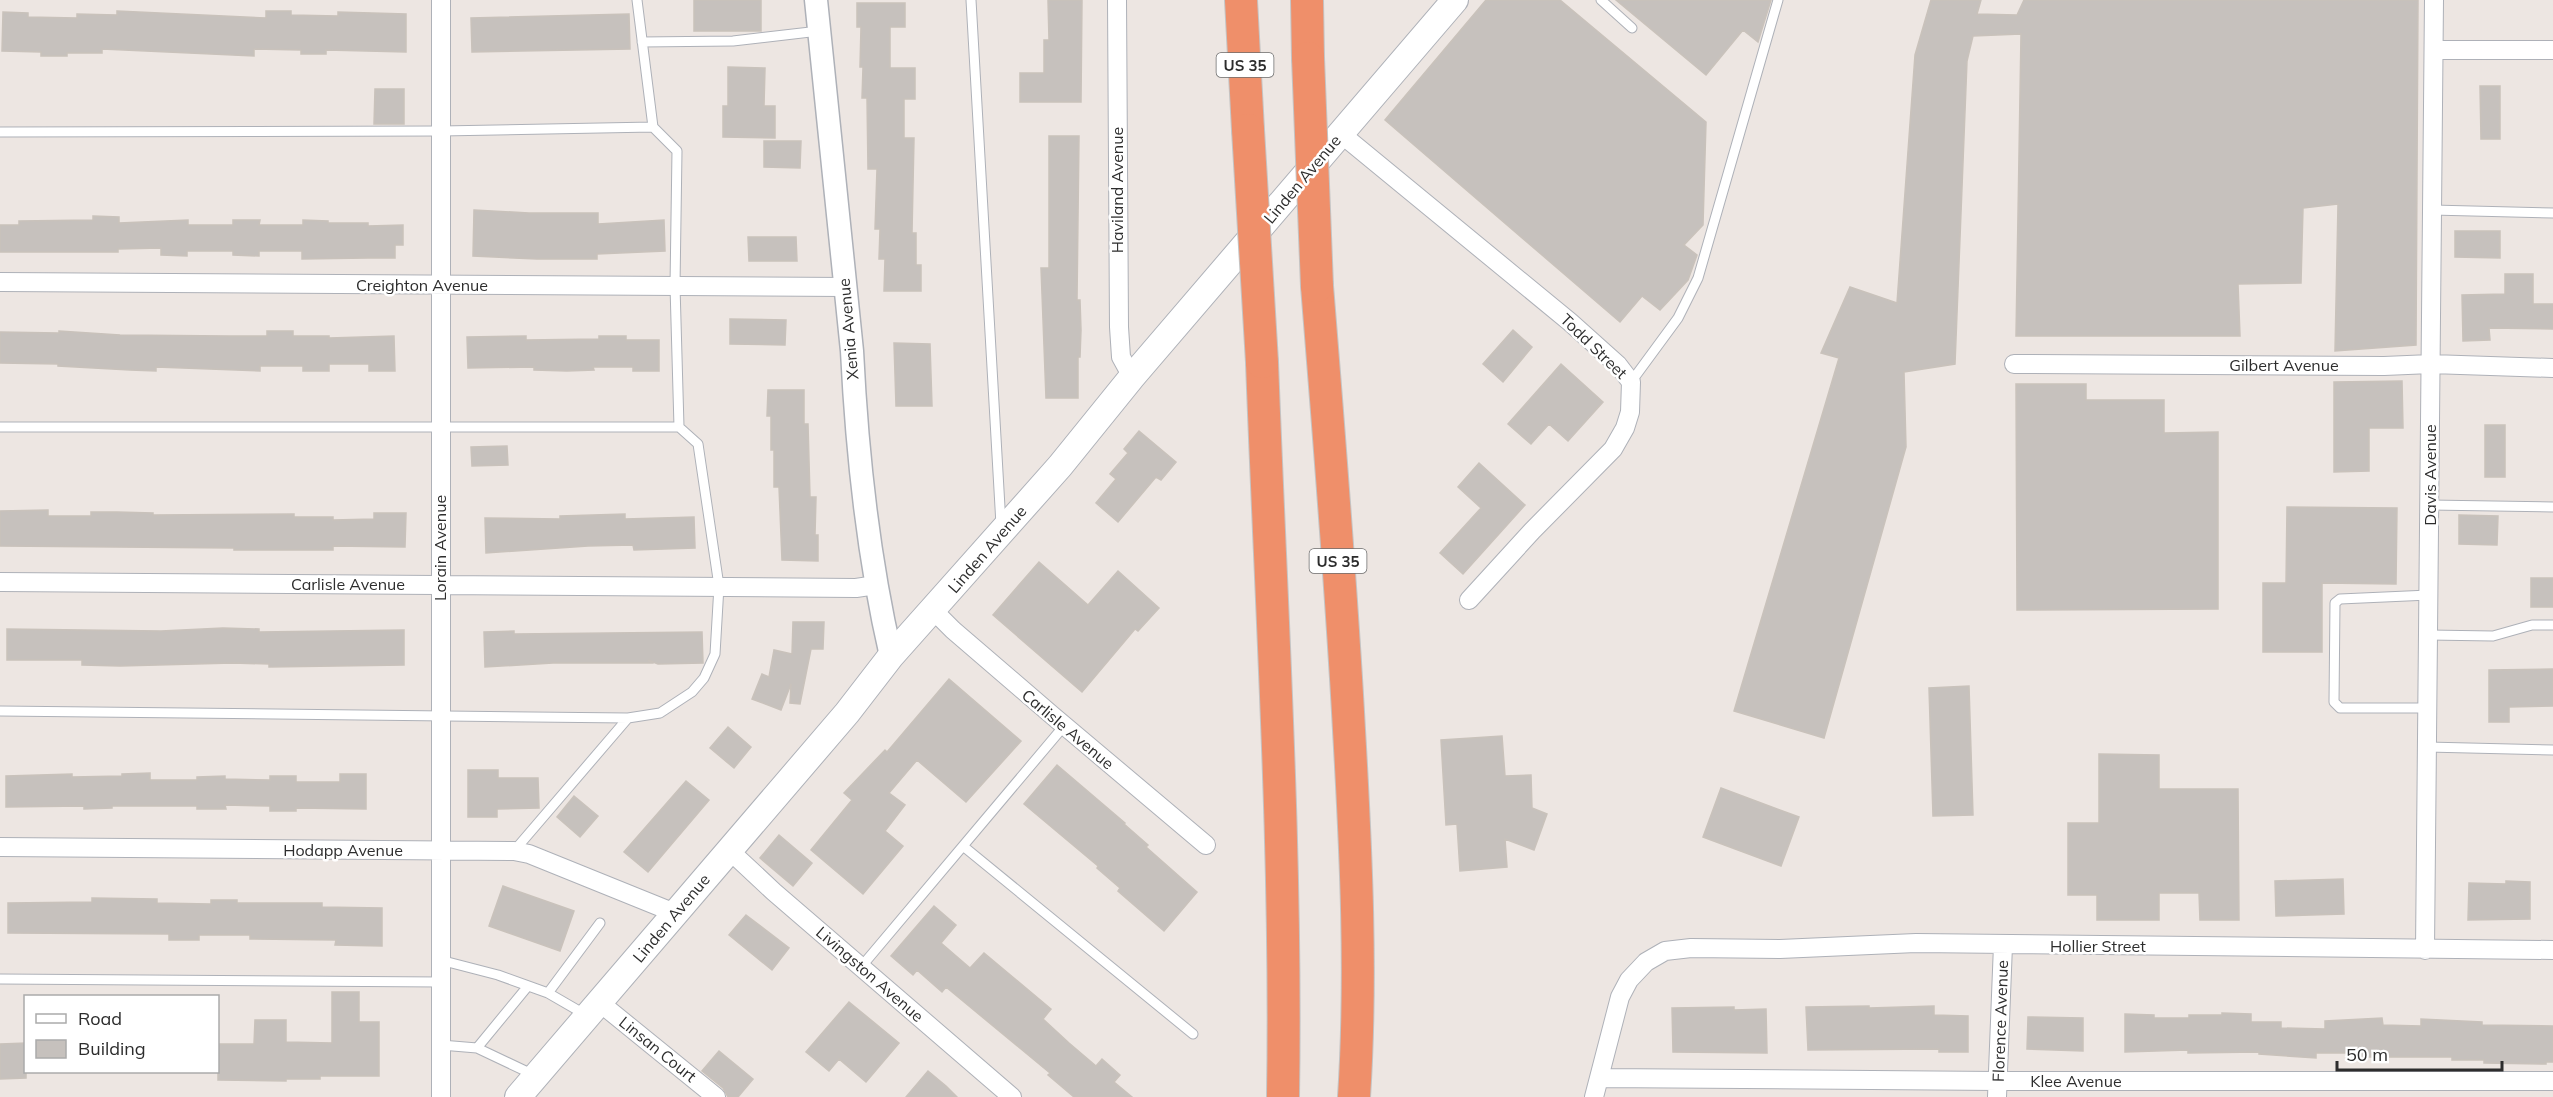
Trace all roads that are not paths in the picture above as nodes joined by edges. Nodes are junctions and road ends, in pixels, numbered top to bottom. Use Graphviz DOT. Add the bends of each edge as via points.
graph roads {
  1 [pos="441,0"];
  2 [pos="637,0"];
  3 [pos="816,0"];
  4 [pos="971,0"];
  5 [pos="1117,0"];
  6 [pos="1307,0"];
  7 [pos="1455,0"];
  8 [pos="1601,0"];
  9 [pos="1778,0"];
  10 [pos="2434,0"];
  11 [pos="1241,7"];
  12 [pos="1632,28"];
  13 [pos="819,31"];
  14 [pos="642,42"];
  15 [pos="2434,50"];
  16 [pos="2553,50"];
  17 [pos="653,127"];
  18 [pos="441,131"];
  19 [pos="0,132"];
  20 [pos="1340,133"];
  21 [pos="2432,210"];
  22 [pos="2553,213"];
  23 [pos="0,282"];
  24 [pos="441,285"];
  25 [pos="675,286"];
  26 [pos="844,287"];
  27 [pos="2014,364"];
  28 [pos="2431,364"];
  29 [pos="2553,368"];
  30 [pos="1132,377"];
  31 [pos="1631,382"];
  32 [pos="0,427"];
  33 [pos="679,427"];
  34 [pos="441,428"];
  35 [pos="2430,505"];
  36 [pos="2553,507"];
  37 [pos="1002,531"];
  38 [pos="0,582"];
  39 [pos="440,584"];
  40 [pos="876,585"];
  41 [pos="719,586"];
  42 [pos="2429,594"];
  43 [pos="1469,600"];
  44 [pos="933,610"];
  45 [pos="2553,625"];
  46 [pos="2428,635"];
  47 [pos="891,656"];
  48 [pos="2428,708"];
  49 [pos="0,711"];
  50 [pos="440,716"];
  51 [pos="628,718"];
  52 [pos="1064,726"];
  53 [pos="2427,747"];
  54 [pos="2553,750"];
  55 [pos="1206,845"];
  56 [pos="963,846"];
  57 [pos="0,847"];
  58 [pos="440,850"];
  59 [pos="729,850"];
  60 [pos="514,851"];
  61 [pos="675,913"];
  62 [pos="600,923"];
  63 [pos="2003,945"];
  64 [pos="2425,950"];
  65 [pos="2553,950"];
  66 [pos="440,960"];
  67 [pos="861,967"];
  68 [pos="0,979"];
  69 [pos="440,982"];
  70 [pos="528,986"];
  71 [pos="548,993"];
  72 [pos="593,1009"];
  73 [pos="1193,1034"];
  74 [pos="441,1045"];
  75 [pos="477,1048"];
  76 [pos="536,1076"];
  77 [pos="1600,1078"];
  78 [pos="2553,1081"];
  79 [pos="1997,1089"];
  80 [pos="441,1097"];
  81 [pos="518,1097"];
  82 [pos="716,1097"];
  83 [pos="1012,1097"];
  84 [pos="1283,1097"];
  85 [pos="1354,1097"];
  86 [pos="1594,1097"];
  1 -- 18 [label="street, Lorain Avenue"];
  2 -- 14 [label="lane"];
  3 -- 13 [label="street, Xenia Avenue"];
  4 -- 37 [label="lane"];
  5 -- 30 [label="street, Haviland Avenue" via="1119,327 1121,357"];
  6 -- 85 [label="highway, US 35, bridge" via="1317,286 1356,836 1359,1024"];
  7 -- 20 [label="main road, Linden Avenue"];
  8 -- 12 [label="lane"];
  9 -- 31 [label="lane" via="1698,278 1678,318"];
  10 -- 15 [label="street, Davis Avenue"];
  11 -- 84 [label="highway, US 35, bridge" via="1262,362 1281,815"];
  13 -- 14 [label="lane" via="733,41"];
  13 -- 26 [label="street, Xenia Avenue"];
  14 -- 17 [label="lane"];
  15 -- 16 [label="street"];
  15 -- 21 [label="street, Davis Avenue"];
  17 -- 18 [label="lane"];
  17 -- 25 [label="lane" via="677,151"];
  18 -- 19 [label="lane"];
  18 -- 24 [label="street, Lorain Avenue"];
  20 -- 30 [label="main road, Linden Avenue"];
  20 -- 31 [label="street, Todd Street" via="1570,322 1618,365"];
  21 -- 22 [label="lane"];
  21 -- 28 [label="street, Davis Avenue"];
  23 -- 24 [label="street, Creighton Avenue"];
  24 -- 25 [label="street, Creighton Avenue"];
  24 -- 34 [label="street, Lorain Avenue"];
  25 -- 26 [label="street, Creighton Avenue"];
  25 -- 33 [label="lane"];
  26 -- 40 [label="street, Xenia Avenue"];
  27 -- 28 [label="street, Gilbert Avenue"];
  28 -- 29 [label="street, Gilbert Avenue"];
  28 -- 35 [label="street, Davis Avenue"];
  30 -- 37 [label="main road, Linden Avenue"];
  31 -- 43 [label="street, Todd Street" via="1630,412 1613,448"];
  32 -- 34 [label="lane"];
  33 -- 34 [label="lane"];
  33 -- 41 [label="lane" via="698,444"];
  34 -- 39 [label="street, Lorain Avenue"];
  35 -- 36 [label="lane"];
  35 -- 42 [label="street, Davis Avenue"];
  37 -- 44 [label="main road, Linden Avenue"];
  38 -- 39 [label="street, Carlisle Avenue"];
  39 -- 41 [label="street, Carlisle Avenue"];
  39 -- 50 [label="street, Lorain Avenue"];
  40 -- 41 [label="street, Carlisle Avenue"];
  40 -- 47 [label="street, Xenia Avenue"];
  41 -- 51 [label="lane" via="717,645 704,678 692,692 660,713"];
  42 -- 46 [label="street, Davis Avenue"];
  42 -- 48 [label="lane" via="2340,599 2335,603 2334,691 2334,702 2340,708"];
  44 -- 47 [label="main road, Linden Avenue"];
  44 -- 52 [label="street, Carlisle Avenue"];
  45 -- 46 [label="lane" via="2493,636"];
  46 -- 48 [label="street, Davis Avenue"];
  47 -- 59 [label="main road, Linden Avenue"];
  48 -- 53 [label="street, Davis Avenue"];
  49 -- 50 [label="lane"];
  50 -- 51 [label="lane"];
  50 -- 58 [label="street, Lorain Avenue"];
  51 -- 60 [label="lane"];
  52 -- 55 [label="street, Carlisle Avenue"];
  52 -- 56 [label="lane"];
  53 -- 54 [label="lane"];
  53 -- 64 [label="street, Davis Avenue"];
  56 -- 67 [label="lane"];
  56 -- 73 [label="lane"];
  57 -- 58 [label="street, Hodapp Avenue"];
  58 -- 60 [label="street, Hodapp Avenue"];
  58 -- 66 [label="street, Lorain Avenue"];
  59 -- 61 [label="main road, Linden Avenue"];
  59 -- 67 [label="street, Livingston Avenue"];
  60 -- 61 [label="street, Hodapp Avenue"];
  61 -- 72 [label="main road, Linden Avenue"];
  62 -- 71 [label="lane"];
  63 -- 64 [label="street, Hollier Street"];
  63 -- 77 [label="street, Hollier Street" via="1916,943 1665,951 1646,962 1620,997"];
  63 -- 79 [label="street, Florence Avenue"];
  64 -- 65 [label="street, Hollier Street"];
  66 -- 69 [label="street, Lorain Avenue"];
  66 -- 70 [label="lane"];
  67 -- 83 [label="street, Livingston Avenue"];
  68 -- 69 [label="lane"];
  69 -- 74 [label="street, Lorain Avenue"];
  70 -- 71 [label="lane"];
  70 -- 75 [label="lane"];
  71 -- 72 [label="lane"];
  72 -- 76 [label="main road, Linden Avenue"];
  72 -- 82 [label="street, Linsan Court"];
  74 -- 75 [label="lane"];
  74 -- 80 [label="street, Lorain Avenue"];
  75 -- 76 [label="lane"];
  76 -- 81 [label="main road, Linden Avenue"];
  77 -- 79 [label="street, Klee Avenue"];
  77 -- 86 [label="street"];
  78 -- 79 [label="street, Klee Avenue"];
}
